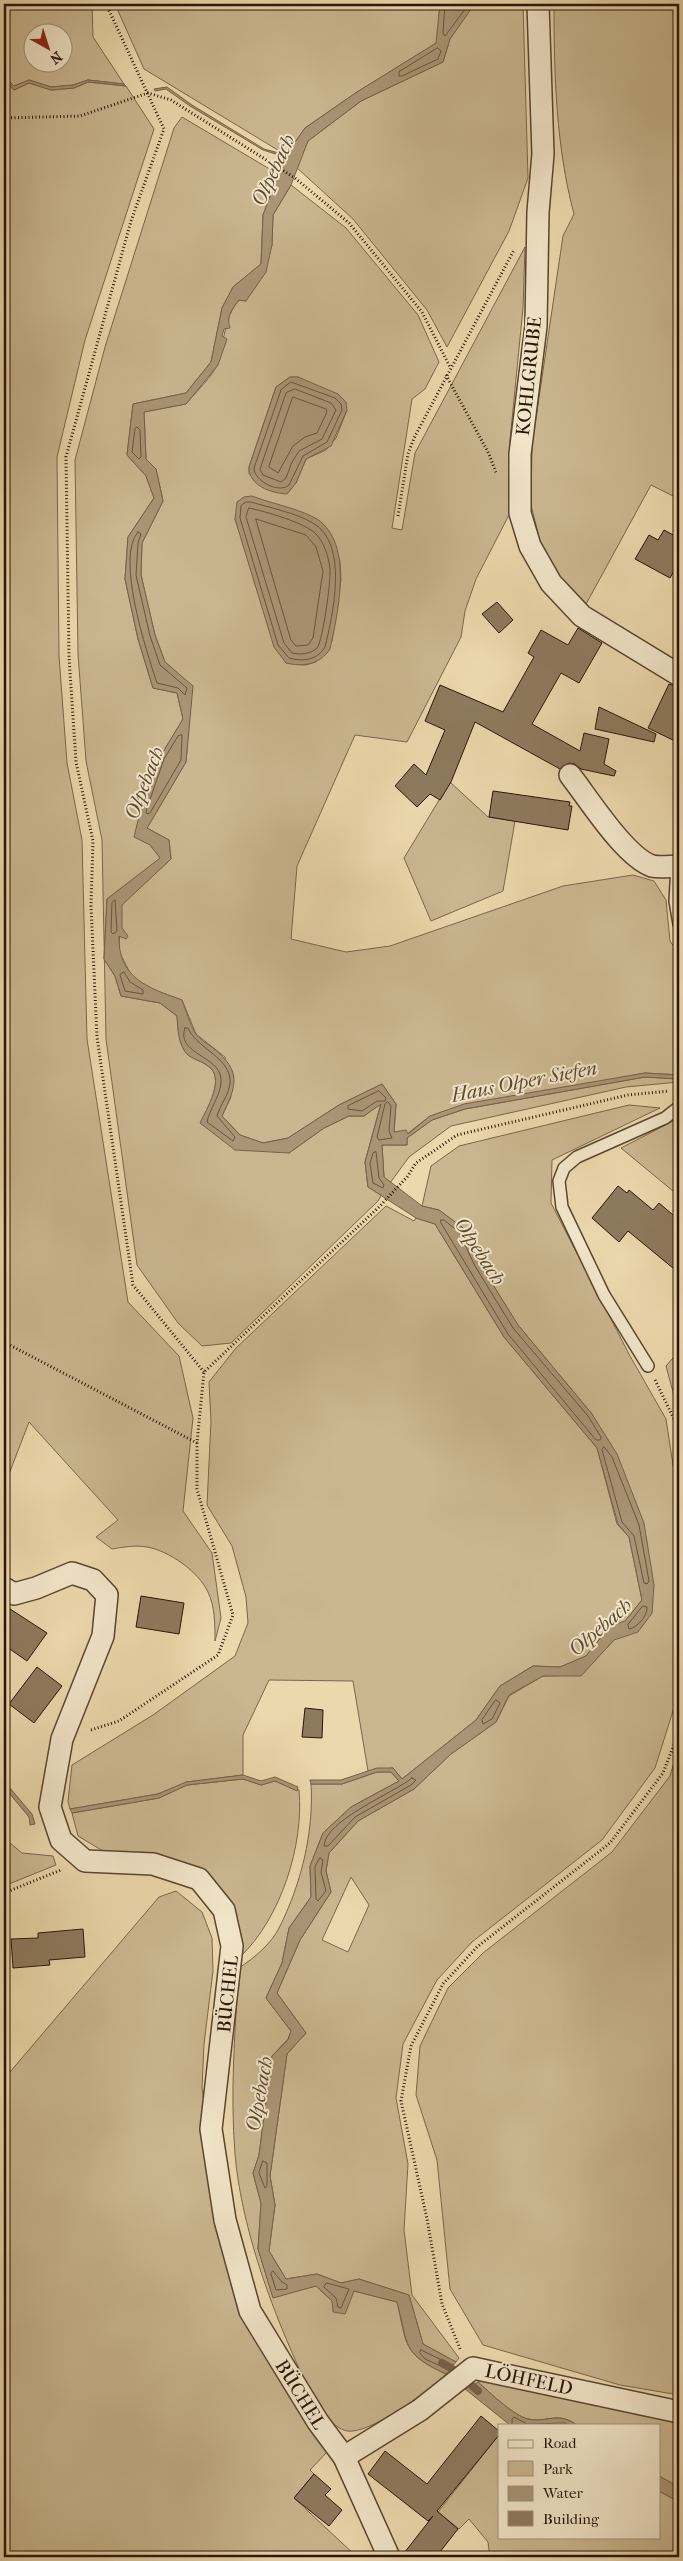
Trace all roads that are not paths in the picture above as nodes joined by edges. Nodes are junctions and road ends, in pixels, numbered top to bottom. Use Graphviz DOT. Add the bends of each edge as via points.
graph roads {
  1 [pos="538,4"];
  2 [pos="679,675"];
  3 [pos="570,775"];
  4 [pos="678,866"];
  5 [pos="679,924"];
  6 [pos="679,1107"];
  7 [pos="648,1366"];
  8 [pos="4,1588"];
  9 [pos="679,2412"];
  10 [pos="344,2457"];
  11 [pos="389,2557"];
  1 -- 2 [label="street, KOHLGRUBE" via="543,154 538,212 536,326 520,454 520,512 530,546 551,584 576,609 624,643"];
  3 -- 4 [label="street" via="619,840 637,856 652,866"];
  4 -- 5 [label="lane" via="675,901"];
  6 -- 7 [label="lane" via="665,1118 577,1157 564,1168 559,1181 562,1207 596,1277"];
  8 -- 10 [label="street, BÜCHEL" via="14,1594 72,1573 93,1580 107,1595 104,1636 62,1739 50,1807 61,1840 85,1861 153,1864 199,1878 224,1910 232,1946 212,2129 225,2220 250,2311 318,2422"];
  9 -- 10 [label="street, LÖHFELD" via="471,2370 420,2410"];
  10 -- 11 [label="street, BÜCHEL"];
}
